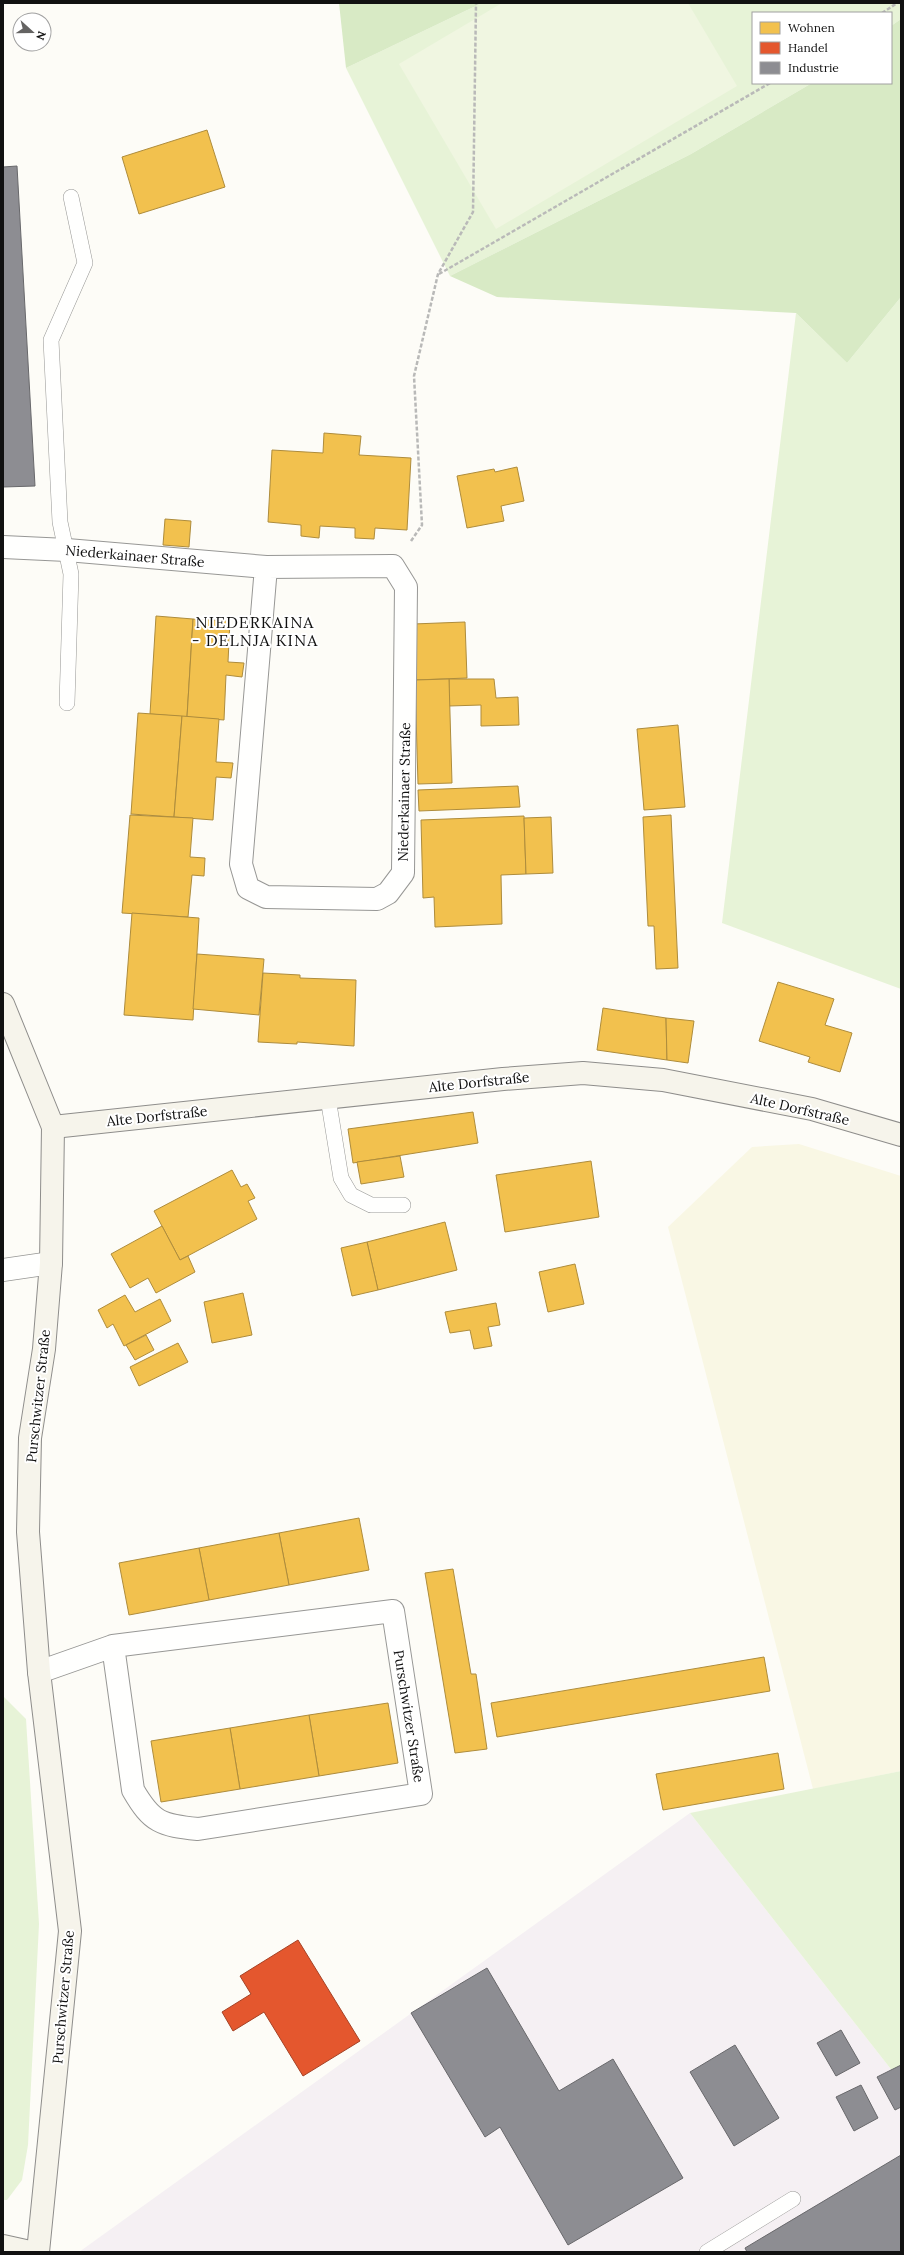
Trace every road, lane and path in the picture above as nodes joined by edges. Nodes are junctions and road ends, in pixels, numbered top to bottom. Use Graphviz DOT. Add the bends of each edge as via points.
graph roads {
  1 [pos="476,3"];
  2 [pos="898,3"];
  3 [pos="884,12"];
  4 [pos="768,84"];
  5 [pos="71,197"];
  6 [pos="438,274"];
  7 [pos="3,547"];
  8 [pos="67,550"];
  9 [pos="393,566"];
  10 [pos="266,567"];
  11 [pos="67,703"];
  12 [pos="3,1004"];
  13 [pos="328,1098"];
  14 [pos="53,1127"];
  15 [pos="901,1135"];
  16 [pos="403,1205"];
  17 [pos="51,1263"];
  18 [pos="3,1270"];
  19 [pos="113,1646"];
  20 [pos="39,1672"];
  21 [pos="793,2199"];
  22 [pos="3,2246"];
  23 [pos="30,2252"];
  24 [pos="38,2252"];
  25 [pos="707,2252"];
  1 -- 6 [label="path" via="472,212"];
  2 -- 3 [label="path"];
  4 -- 6 [label="path"];
  5 -- 8 [label="lane" via="85,263 51,340 60,522"];
  6 -- 9 [label="path" via="414,376 422,525"];
  7 -- 8 [label="street, Niederkainaer Straße"];
  8 -- 10 [label="street, Niederkainaer Straße"];
  8 -- 11 [label="lane" via="71,574"];
  9 -- 10 [label="street, Niederkainaer Straße"];
  9 -- 10 [label="street, Niederkainaer Straße" via="406,587 403,873 388,893 377,899 266,897 248,888 241,864"];
  12 -- 14 [label="street"];
  13 -- 14 [label="street, Alte Dorfstraße"];
  13 -- 15 [label="street, Alte Dorfstraße" via="583,1073 663,1080 798,1107"];
  13 -- 16 [label="lane" via="341,1178 351,1195 371,1205"];
  14 -- 17 [label="street"];
  17 -- 18 [label="street"];
  17 -- 20 [label="street, Purschwitzer Straße" via="44,1349 30,1438 28,1532"];
  19 -- 19 [label="street, Purschwitzer Straße" via="393,1612 421,1794 198,1829 168,1826 145,1810 133,1790"];
  19 -- 20 [label="street, Purschwitzer Straße"];
  20 -- 24 [label="street, Purschwitzer Straße" via="70,1932"];
  21 -- 25 [label="lane"];
  22 -- 23 [label="street"];
}
